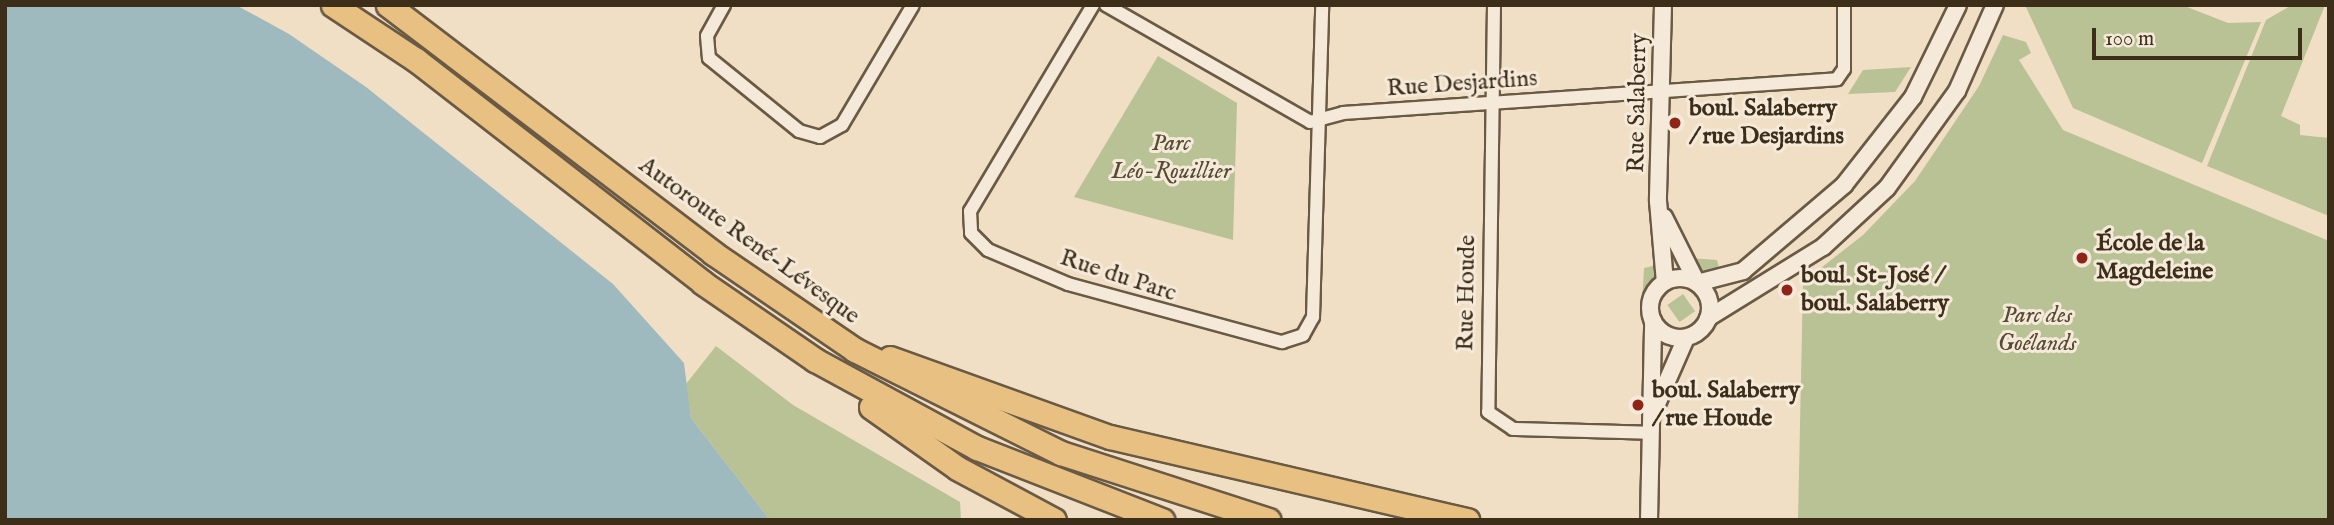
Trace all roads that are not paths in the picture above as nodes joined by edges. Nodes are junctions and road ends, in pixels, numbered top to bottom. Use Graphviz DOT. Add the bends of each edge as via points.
graph roads {
  1 [pos="333,5"];
  2 [pos="388,5"];
  3 [pos="724,5"];
  4 [pos="913,5"];
  5 [pos="1093,5"];
  6 [pos="1107,5"];
  7 [pos="1322,5"];
  8 [pos="1494,5"];
  9 [pos="1663,5"];
  10 [pos="1844,5"];
  11 [pos="1958,5"];
  12 [pos="1995,5"];
  13 [pos="1661,92"];
  14 [pos="1492,102"];
  15 [pos="1320,119"];
  16 [pos="1658,201"];
  17 [pos="1665,282"];
  18 [pos="1697,283"];
  19 [pos="745,313"];
  20 [pos="1708,318"];
  21 [pos="1653,321"];
  22 [pos="831,336"];
  23 [pos="1686,338"];
  24 [pos="1652,426"];
  25 [pos="1054,520"];
  26 [pos="1162,520"];
  27 [pos="1268,520"];
  28 [pos="1468,520"];
  29 [pos="1649,520"];
  1 -- 19 [label="highway" via="447,83"];
  2 -- 22 [label="highway, Autoroute René-Lévesque"];
  3 -- 4 [label="street" via="707,36 709,58 799,131 820,137 842,125"];
  5 -- 15 [label="street, Rue du Parc" via="970,211 971,233 988,250 1068,284 1177,317 1272,341 1297,339 1313,317"];
  6 -- 15 [label="street, Rue Desjardins" via="1298,119"];
  7 -- 15 [label="street, Rue du Parc"];
  8 -- 14 [label="street, Rue Houde"];
  9 -- 13 [label="street, Rue Salaberry"];
  10 -- 13 [label="street, Rue Desjardins" via="1844,66 1838,79"];
  11 -- 18 [label="street" via="1913,97 1850,179 1743,271"];
  12 -- 20 [label="street" via="1957,90 1887,188 1823,247"];
  13 -- 14 [label="street, Rue Desjardins"];
  13 -- 16 [label="street, Rue Salaberry"];
  14 -- 15 [label="street, Rue Desjardins"];
  14 -- 24 [label="street, Rue Houde" via="1488,412 1513,429"];
  16 -- 17 [label="street, Rue Salaberry"];
  16 -- 18 [label="street, Rue Salaberry"];
  17 -- 18 [label="street"];
  17 -- 21 [label="street" via="1652,299"];
  18 -- 20 [label="street" via="1709,301"];
  19 -- 25 [label="highway" via="931,451"];
  19 -- 26 [label="highway" via="844,377 960,440"];
  20 -- 23 [label="street"];
  21 -- 23 [label="street" via="1665,334"];
  21 -- 24 [label="street"];
  22 -- 27 [label="highway, Autoroute René-Lévesque" via="1044,446"];
  22 -- 28 [label="highway" via="1110,437"];
  23 -- 24 [label="street" via="1668,367"];
  24 -- 29 [label="street"];
}
